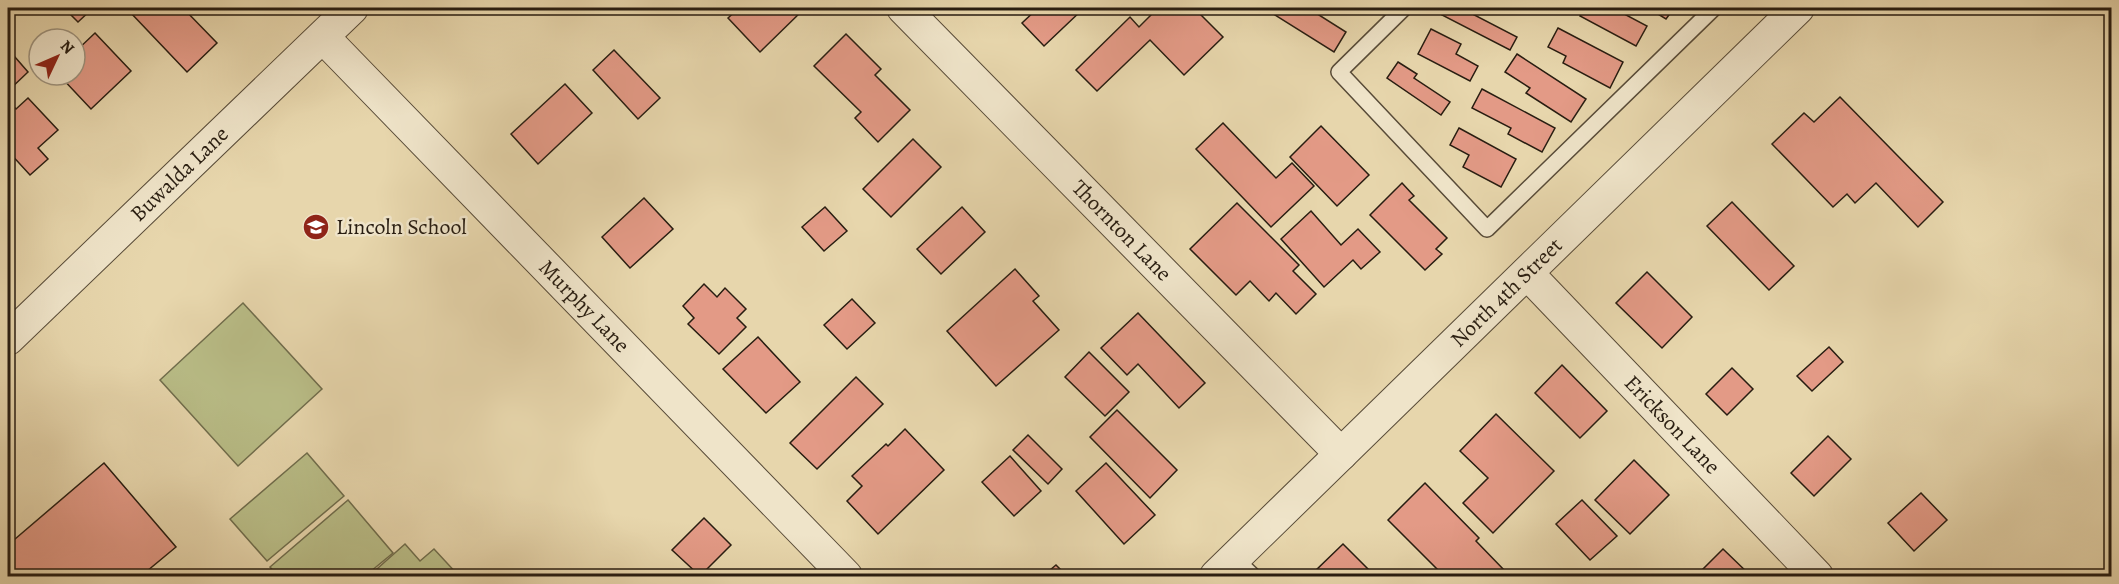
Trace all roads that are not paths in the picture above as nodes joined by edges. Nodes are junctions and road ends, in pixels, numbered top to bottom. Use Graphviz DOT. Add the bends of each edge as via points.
graph roads {
  1 [pos="352,8"];
  2 [pos="903,8"];
  3 [pos="1404,8"];
  4 [pos="1714,8"];
  5 [pos="1798,8"];
  6 [pos="322,37"];
  7 [pos="1527,273"];
  8 [pos="8,339"];
  9 [pos="1341,454"];
  10 [pos="1234,570"];
  11 [pos="846,576"];
  12 [pos="1817,576"];
  1 -- 6 [label="street, Buwalda Lane"];
  2 -- 9 [label="street, Thornton Lane"];
  3 -- 4 [label="lane" via="1339,72 1487,229"];
  5 -- 7 [label="street, North 4th Street"];
  6 -- 8 [label="street, Buwalda Lane"];
  6 -- 11 [label="street, Murphy Lane"];
  7 -- 9 [label="street, North 4th Street"];
  7 -- 12 [label="street, Erickson Lane"];
  9 -- 10 [label="street, North 4th Street"];
}
